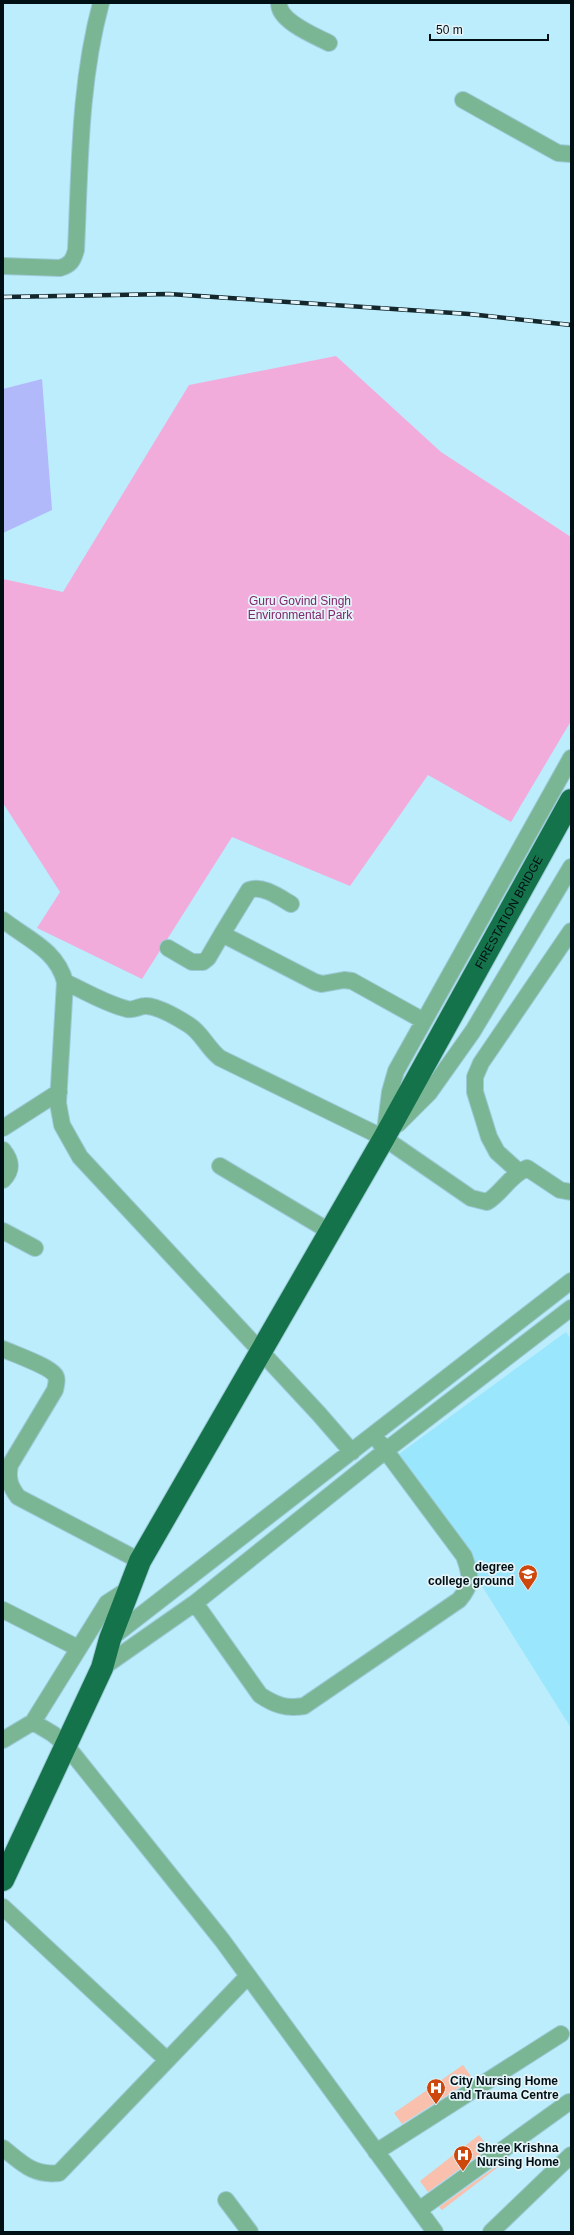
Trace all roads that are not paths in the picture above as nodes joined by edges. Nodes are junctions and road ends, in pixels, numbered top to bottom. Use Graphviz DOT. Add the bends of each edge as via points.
graph roads {
  1 [pos="101,3"];
  2 [pos="279,3"];
  3 [pos="329,43"];
  4 [pos="463,100"];
  5 [pos="571,154"];
  6 [pos="3,266"];
  7 [pos="571,758"];
  8 [pos="571,800"];
  9 [pos="571,867"];
  10 [pos="291,904"];
  11 [pos="3,920"];
  12 [pos="571,931"];
  13 [pos="222,934"];
  14 [pos="168,948"];
  15 [pos="66,982"];
  16 [pos="424,1021"];
  17 [pos="58,1092"];
  18 [pos="3,1128"];
  19 [pos="384,1138"];
  20 [pos="3,1150"];
  21 [pos="220,1166"];
  22 [pos="518,1171"];
  23 [pos="3,1180"];
  24 [pos="571,1192"];
  25 [pos="329,1231"];
  26 [pos="3,1232"];
  27 [pos="35,1248"];
  28 [pos="569,1285"];
  29 [pos="571,1308"];
  30 [pos="3,1349"];
  31 [pos="261,1352"];
  32 [pos="374,1436"];
  33 [pos="385,1451"];
  34 [pos="352,1452"];
  35 [pos="5,1475"];
  36 [pos="140,1561"];
  37 [pos="128,1590"];
  38 [pos="195,1602"];
  39 [pos="3,1610"];
  40 [pos="110,1639"];
  41 [pos="78,1648"];
  42 [pos="102,1668"];
  43 [pos="34,1722"];
  44 [pos="3,1740"];
  45 [pos="65,1744"];
  46 [pos="3,1880"];
  47 [pos="3,1907"];
  48 [pos="248,1976"];
  49 [pos="560,2034"];
  50 [pos="167,2060"];
  51 [pos="569,2102"];
  52 [pos="3,2148"];
  53 [pos="376,2152"];
  54 [pos="571,2155"];
  55 [pos="226,2200"];
  56 [pos="419,2210"];
  57 [pos="250,2232"];
  58 [pos="435,2232"];
  59 [pos="491,2232"];
  1 -- 6 [label="street" via="85,83 74,260 68,266 60,268"];
  2 -- 3 [label="street" via="282,14 289,21"];
  4 -- 5 [label="street" via="558,153"];
  7 -- 16 [label="street"];
  8 -- 19 [label="highway, FIRESTATION BRIDGE"];
  9 -- 19 [label="street" via="473,1031 429,1093"];
  10 -- 13 [label="street" via="262,889 249,890"];
  11 -- 15 [label="street" via="50,954 63,972"];
  12 -- 22 [label="street" via="481,1063 475,1077 475,1092 489,1137 497,1152"];
  13 -- 14 [label="street" via="204,962 192,962"];
  13 -- 16 [label="street" via="314,982 329,984 344,980 357,983"];
  15 -- 17 [label="street"];
  15 -- 19 [label="street" via="120,1007 132,1010 146,1006 154,1007 189,1025 220,1058"];
  16 -- 19 [label="street" via="396,1071 390,1092"];
  17 -- 18 [label="street"];
  17 -- 31 [label="street" via="62,1125 80,1157"];
  19 -- 22 [label="street" via="480,1202 487,1202 496,1197"];
  19 -- 25 [label="highway, FIRESTATION BRIDGE"];
  20 -- 23 [label="street" via="9,1157 10,1166"];
  21 -- 25 [label="street"];
  22 -- 24 [label="street" via="527,1168 560,1190"];
  25 -- 31 [label="highway, FIRESTATION BRIDGE"];
  26 -- 27 [label="street"];
  28 -- 32 [label="street"];
  29 -- 33 [label="street"];
  30 -- 35 [label="street" via="48,1369 55,1374 57,1382 55,1390"];
  31 -- 34 [label="street"];
  31 -- 36 [label="highway, FIRESTATION BRIDGE"];
  32 -- 33 [label="street"];
  32 -- 34 [label="street"];
  33 -- 38 [label="street"];
  33 -- 38 [label="street" via="464,1556 470,1574 468,1590 459,1600 304,1706 290,1709 274,1705 260,1695"];
  34 -- 40 [label="street"];
  35 -- 36 [label="street" via="18,1497"];
  36 -- 37 [label="highway, FIRESTATION BRIDGE"];
  37 -- 40 [label="highway, FIRESTATION BRIDGE"];
  37 -- 41 [label="street" via="107,1603"];
  38 -- 42 [label="street"];
  39 -- 41 [label="street"];
  40 -- 42 [label="highway, FIRESTATION BRIDGE"];
  41 -- 43 [label="street"];
  42 -- 45 [label="highway, FIRESTATION BRIDGE"];
  43 -- 44 [label="street"];
  43 -- 45 [label="street"];
  45 -- 46 [label="highway, FIRESTATION BRIDGE"];
  45 -- 48 [label="street"];
  47 -- 50 [label="street"];
  48 -- 50 [label="street"];
  48 -- 53 [label="street"];
  49 -- 53 [label="street"];
  50 -- 52 [label="street" via="58,2173 35,2172"];
  51 -- 56 [label="street"];
  53 -- 56 [label="street"];
  54 -- 59 [label="street"];
  55 -- 57 [label="street"];
  56 -- 58 [label="street"];
}
